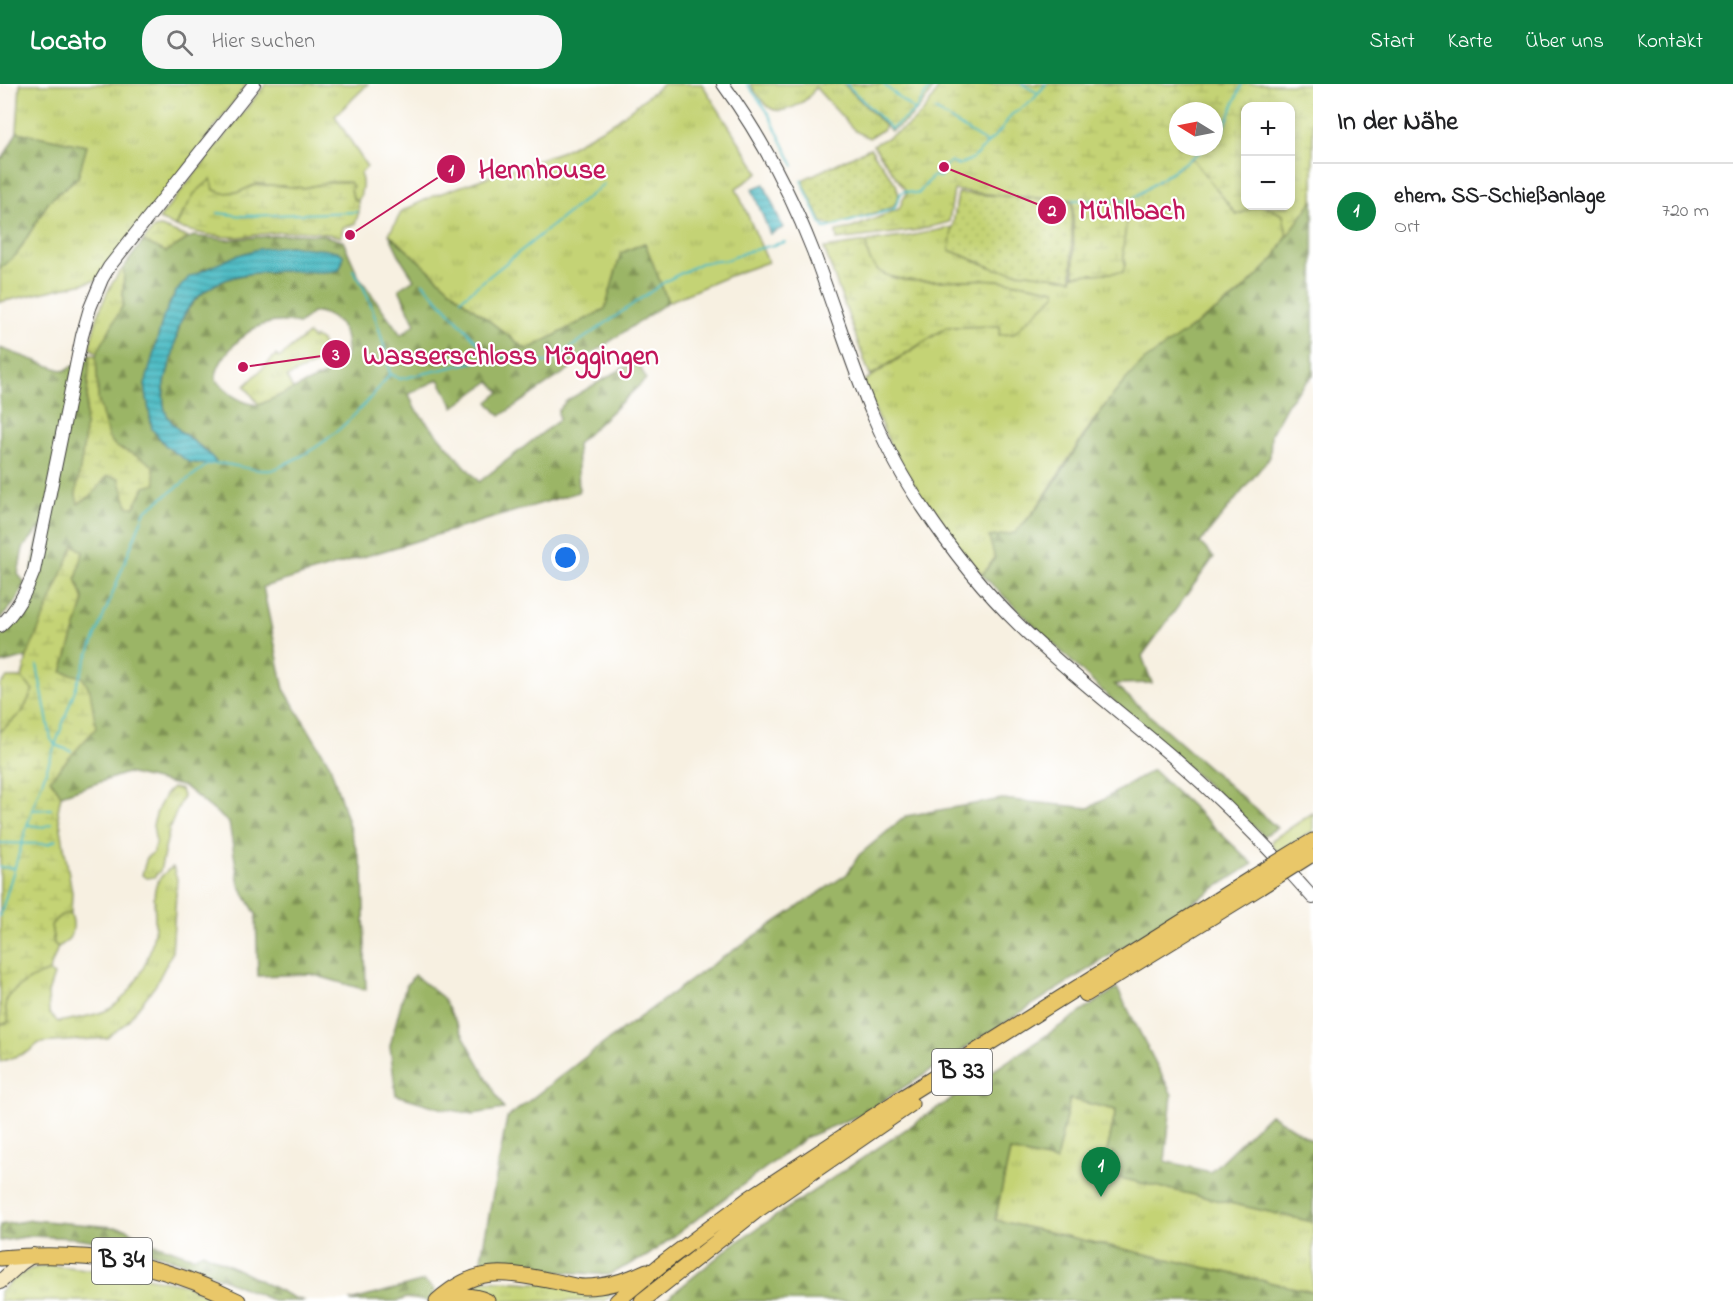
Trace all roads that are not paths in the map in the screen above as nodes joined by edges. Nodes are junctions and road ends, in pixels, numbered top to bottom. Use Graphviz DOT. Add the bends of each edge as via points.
graph roads {
  1 [pos="254,84"];
  2 [pos="723,84"];
  3 [pos="0,626"];
  4 [pos="1309,850"];
  5 [pos="1256,882"];
  6 [pos="1313,898"];
  7 [pos="34,1255"];
  8 [pos="0,1258"];
  9 [pos="663,1263"];
  10 [pos="0,1282"];
  11 [pos="238,1301"];
  12 [pos="438,1301"];
  13 [pos="487,1301"];
  14 [pos="617,1301"];
  15 [pos="642,1301"];
  1 -- 3 [label="street" via="102,279 82,336 34,571 25,594"];
  2 -- 6 [label="street" via="784,183 814,253 862,390 888,448 921,505 1018,624 1215,795"];
  4 -- 5 [label="main road, B 33, bridge"];
  5 -- 9 [label="main road, B 33" via="897,1101 750,1198"];
  5 -- 15 [label="main road, B 33" via="903,1109 756,1211"];
  7 -- 8 [label="main road, B 34"];
  7 -- 10 [label="main road"];
  7 -- 11 [label="main road, B 34" via="112,1259 183,1277"];
  9 -- 12 [label="main road" via="633,1277 583,1287 513,1274 482,1275 452,1287"];
  9 -- 14 [label="main road, B 33"];
  12 -- 13 [label="main road" via="466,1296"];
}
